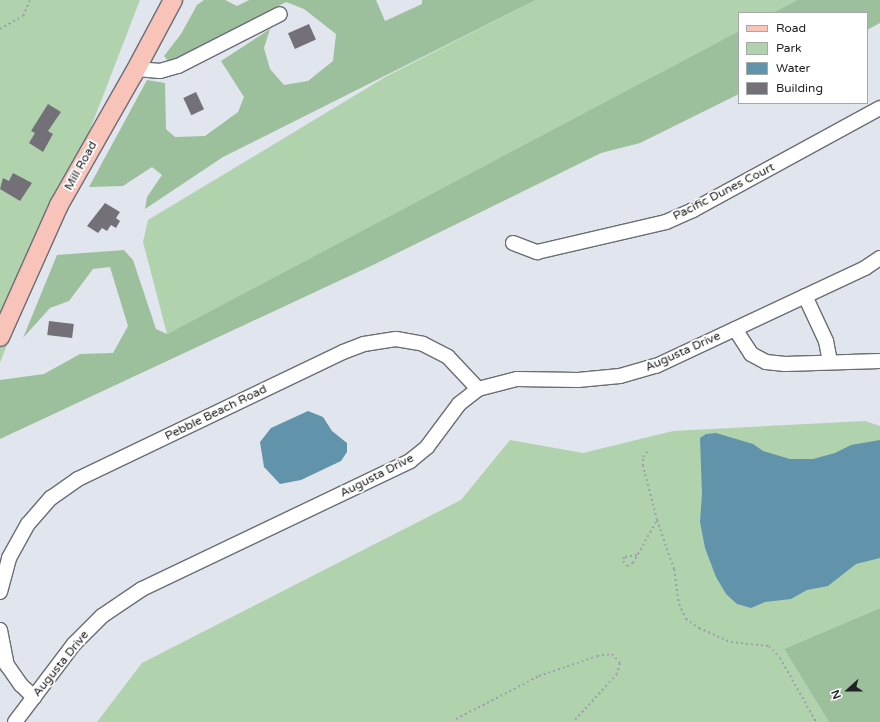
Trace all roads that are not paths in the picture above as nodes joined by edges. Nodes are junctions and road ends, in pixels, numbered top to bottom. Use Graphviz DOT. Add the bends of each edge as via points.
graph roads {
  1 [pos="173,0"];
  2 [pos="280,14"];
  3 [pos="137,69"];
  4 [pos="880,108"];
  5 [pos="512,243"];
  6 [pos="880,258"];
  7 [pos="805,296"];
  8 [pos="735,329"];
  9 [pos="0,336"];
  10 [pos="880,361"];
  11 [pos="830,362"];
  12 [pos="478,389"];
  13 [pos="0,592"];
  14 [pos="0,630"];
  15 [pos="34,697"];
  16 [pos="15,722"];
  1 -- 3 [label="main road, Mill Road"];
  2 -- 3 [label="street" via="178,66 160,71"];
  3 -- 9 [label="main road, Mill Road" via="59,205"];
  4 -- 5 [label="street, Pacific Dunes Court" via="694,210 666,222 537,252"];
  6 -- 7 [label="street, Augusta Drive" via="865,268"];
  7 -- 8 [label="street, Augusta Drive"];
  7 -- 11 [label="street" via="826,341"];
  8 -- 11 [label="street" via="751,354 766,362"];
  8 -- 12 [label="street, Augusta Drive" via="656,366 620,376 578,380 517,379"];
  10 -- 11 [label="street"];
  12 -- 13 [label="street, Pebble Beach Road" via="448,357 423,344 396,339 364,344 343,352 78,479 56,494 28,524 9,558"];
  12 -- 15 [label="street, Augusta Drive" via="459,404 427,448 410,461 142,589 102,616 74,644"];
  14 -- 15 [label="street" via="7,665 21,685"];
  15 -- 16 [label="street, Augusta Drive"];
}
